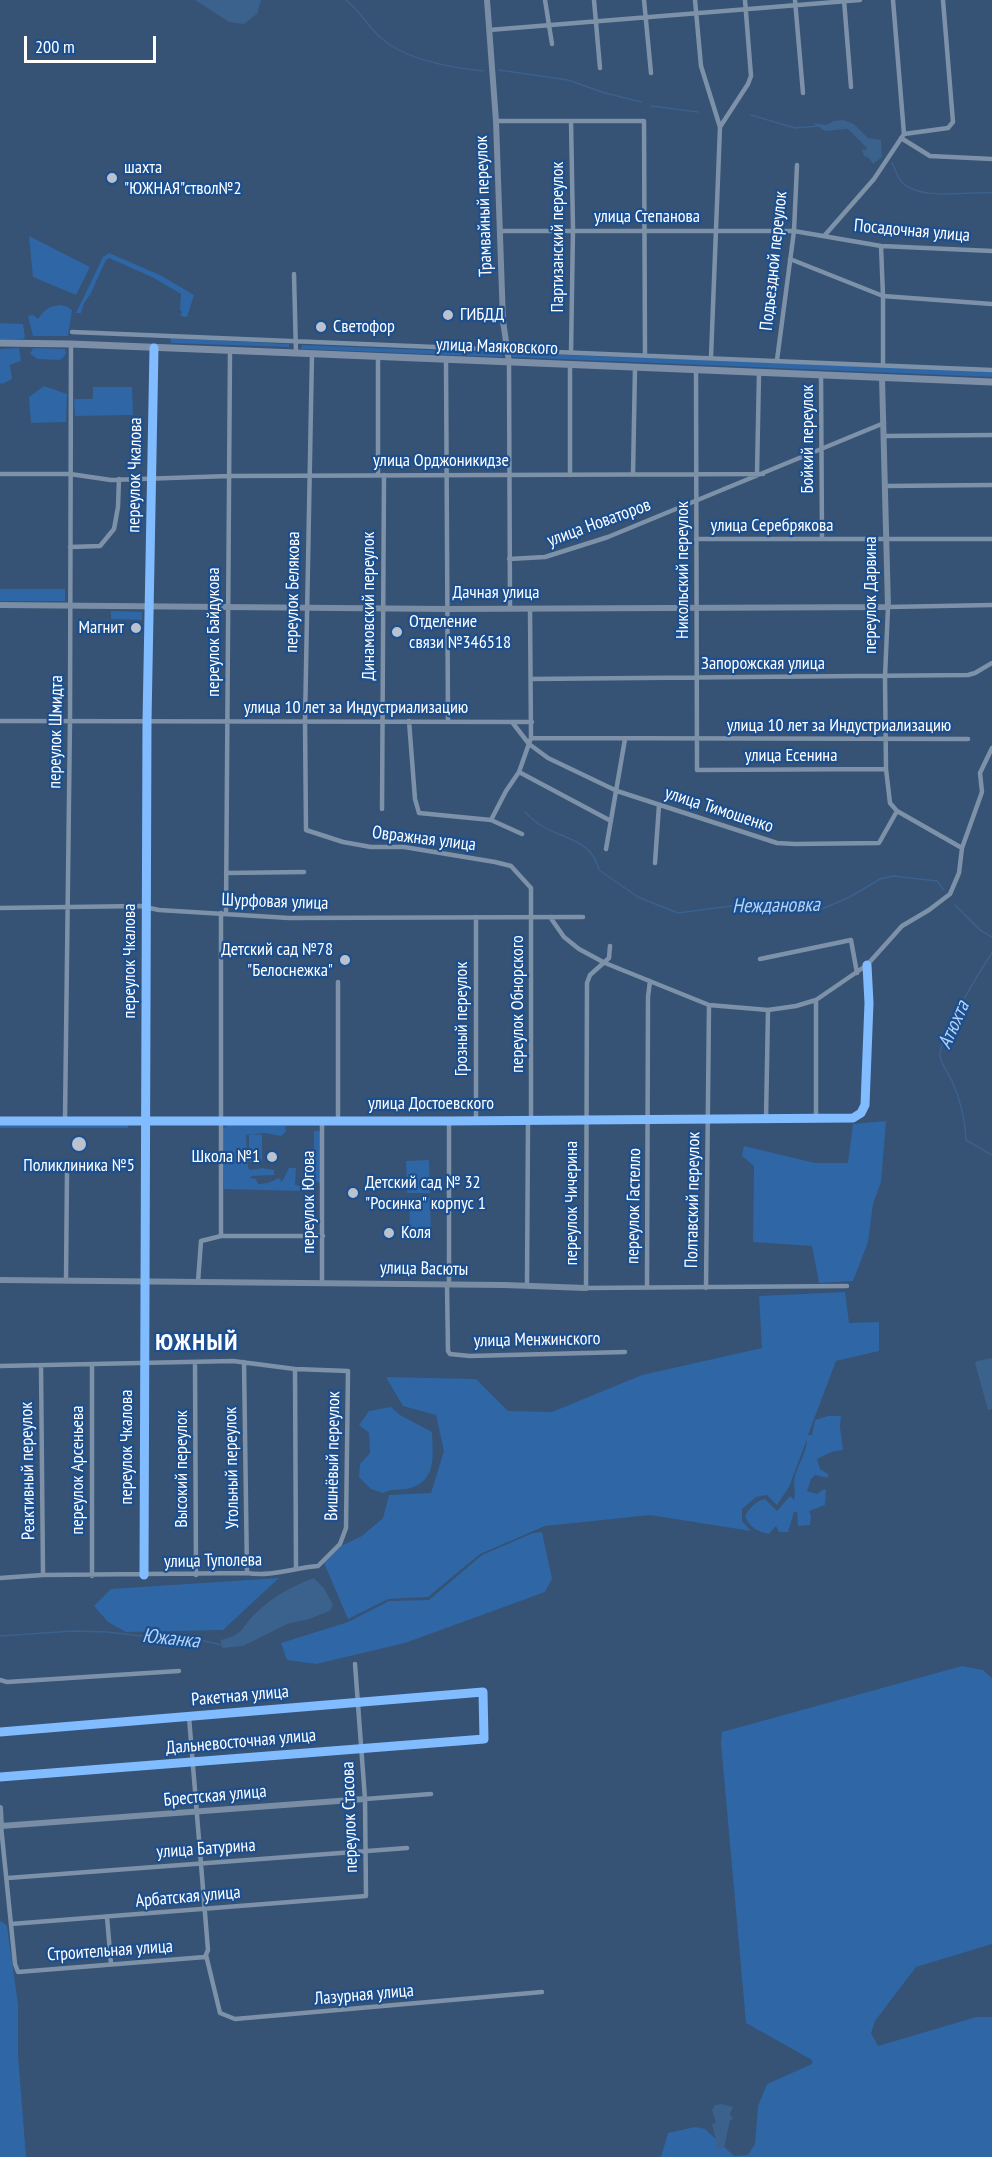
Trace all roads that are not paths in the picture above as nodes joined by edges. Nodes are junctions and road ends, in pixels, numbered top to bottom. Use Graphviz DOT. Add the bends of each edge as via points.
graph roads {
  1 [pos="486,0"];
  2 [pos="545,0"];
  3 [pos="594,0"];
  4 [pos="644,0"];
  5 [pos="695,0"];
  6 [pos="745,0"];
  7 [pos="860,0"];
  8 [pos="893,0"];
  9 [pos="943,0"];
  10 [pos="844,1"];
  11 [pos="795,3"];
  12 [pos="746,9"];
  13 [pos="696,13"];
  14 [pos="645,18"];
  15 [pos="596,21"];
  16 [pos="548,26"];
  17 [pos="489,30"];
  18 [pos="552,44"];
  19 [pos="600,68"];
  20 [pos="651,73"];
  21 [pos="851,87"];
  22 [pos="803,93"];
  23 [pos="496,121"];
  24 [pos="571,121"];
  25 [pos="720,128"];
  26 [pos="902,136"];
  27 [pos="992,159"];
  28 [pos="797,165"];
  29 [pos="645,229"];
  30 [pos="573,230"];
  31 [pos="501,231"];
  32 [pos="716,231"];
  33 [pos="794,231"];
  34 [pos="825,235"];
  35 [pos="881,246"];
  36 [pos="992,251"];
  37 [pos="790,259"];
  38 [pos="294,274"];
  39 [pos="883,296"];
  40 [pos="992,304"];
  41 [pos="72,332"];
  42 [pos="297,341"];
  43 [pos="0,344"];
  44 [pos="71,344"];
  45 [pos="153,348"];
  46 [pos="506,350"];
  47 [pos="230,351"];
  48 [pos="571,352"];
  49 [pos="296,353"];
  50 [pos="312,354"];
  51 [pos="378,356"];
  52 [pos="645,356"];
  53 [pos="711,357"];
  54 [pos="446,360"];
  55 [pos="777,360"];
  56 [pos="508,362"];
  57 [pos="883,364"];
  58 [pos="570,365"];
  59 [pos="635,368"];
  60 [pos="992,370"];
  61 [pos="696,371"];
  62 [pos="759,373"];
  63 [pos="821,374"];
  64 [pos="882,377"];
  65 [pos="992,382"];
  66 [pos="884,423"];
  67 [pos="992,435"];
  68 [pos="884,436"];
  69 [pos="821,450"];
  70 [pos="0,474"];
  71 [pos="70,474"];
  72 [pos="633,474"];
  73 [pos="696,474"];
  74 [pos="760,474"];
  75 [pos="308,475"];
  76 [pos="381,475"];
  77 [pos="447,475"];
  78 [pos="509,475"];
  79 [pos="570,475"];
  80 [pos="229,476"];
  81 [pos="152,478"];
  82 [pos="119,479"];
  83 [pos="992,484"];
  84 [pos="885,486"];
  85 [pos="696,501"];
  86 [pos="696,539"];
  87 [pos="822,539"];
  88 [pos="886,539"];
  89 [pos="992,539"];
  90 [pos="70,547"];
  91 [pos="509,559"];
  92 [pos="0,605"];
  93 [pos="70,605"];
  94 [pos="149,605"];
  95 [pos="992,605"];
  96 [pos="227,607"];
  97 [pos="306,607"];
  98 [pos="696,607"];
  99 [pos="888,607"];
  100 [pos="382,608"];
  101 [pos="510,608"];
  102 [pos="530,608"];
  103 [pos="447,609"];
  104 [pos="992,663"];
  105 [pos="885,677"];
  106 [pos="696,678"];
  107 [pos="531,679"];
  108 [pos="70,720"];
  109 [pos="0,721"];
  110 [pos="147,721"];
  111 [pos="227,721"];
  112 [pos="305,721"];
  113 [pos="382,721"];
  114 [pos="409,721"];
  115 [pos="448,722"];
  116 [pos="512,722"];
  117 [pos="532,722"];
  118 [pos="625,739"];
  119 [pos="697,739"];
  120 [pos="885,739"];
  121 [pos="968,740"];
  122 [pos="530,741"];
  123 [pos="992,748"];
  124 [pos="885,769"];
  125 [pos="697,770"];
  126 [pos="519,772"];
  127 [pos="617,791"];
  128 [pos="659,805"];
  129 [pos="382,809"];
  130 [pos="897,811"];
  131 [pos="491,820"];
  132 [pos="611,821"];
  133 [pos="306,830"];
  134 [pos="522,834"];
  135 [pos="962,848"];
  136 [pos="606,849"];
  137 [pos="655,863"];
  138 [pos="304,872"];
  139 [pos="226,873"];
  140 [pos="531,888"];
  141 [pos="67,906"];
  142 [pos="0,908"];
  143 [pos="147,908"];
  144 [pos="224,913"];
  145 [pos="584,916"];
  146 [pos="476,917"];
  147 [pos="532,917"];
  148 [pos="550,917"];
  149 [pos="610,946"];
  150 [pos="760,959"];
  151 [pos="605,963"];
  152 [pos="867,965"];
  153 [pos="857,973"];
  154 [pos="650,981"];
  155 [pos="339,982"];
  156 [pos="816,1000"];
  157 [pos="709,1005"];
  158 [pos="768,1010"];
  159 [pos="65,1119"];
  160 [pos="708,1119"];
  161 [pos="766,1119"];
  162 [pos="816,1119"];
  163 [pos="145,1120"];
  164 [pos="221,1120"];
  165 [pos="529,1120"];
  166 [pos="586,1120"];
  167 [pos="648,1120"];
  168 [pos="0,1121"];
  169 [pos="322,1121"];
  170 [pos="338,1121"];
  171 [pos="449,1121"];
  172 [pos="476,1121"];
  173 [pos="68,1172"];
  174 [pos="221,1236"];
  175 [pos="322,1236"];
  176 [pos="0,1280"];
  177 [pos="66,1281"];
  178 [pos="144,1282"];
  179 [pos="198,1282"];
  180 [pos="322,1284"];
  181 [pos="448,1285"];
  182 [pos="526,1286"];
  183 [pos="847,1286"];
  184 [pos="586,1288"];
  185 [pos="646,1288"];
  186 [pos="706,1288"];
  187 [pos="625,1352"];
  188 [pos="244,1362"];
  189 [pos="143,1363"];
  190 [pos="195,1363"];
  191 [pos="92,1365"];
  192 [pos="0,1366"];
  193 [pos="41,1366"];
  194 [pos="295,1369"];
  195 [pos="318,1566"];
  196 [pos="296,1568"];
  197 [pos="247,1573"];
  198 [pos="43,1575"];
  199 [pos="144,1575"];
  200 [pos="196,1575"];
  201 [pos="92,1576"];
  202 [pos="0,1578"];
  203 [pos="355,1664"];
  204 [pos="179,1671"];
  205 [pos="0,1680"];
  206 [pos="358,1703"];
  207 [pos="189,1717"];
  208 [pos="0,1732"];
  209 [pos="484,1739"];
  210 [pos="361,1748"];
  211 [pos="193,1763"];
  212 [pos="0,1778"];
  213 [pos="431,1794"];
  214 [pos="365,1799"];
  215 [pos="0,1808"];
  216 [pos="196,1812"];
  217 [pos="1,1827"];
  218 [pos="407,1848"];
  219 [pos="366,1850"];
  220 [pos="201,1863"];
  221 [pos="8,1878"];
  222 [pos="366,1896"];
  223 [pos="204,1909"];
  224 [pos="107,1917"];
  225 [pos="11,1924"];
  226 [pos="206,1955"];
  227 [pos="111,1964"];
  228 [pos="542,1992"];
  1 -- 17 [label="street, Трамвайный переулок"];
  2 -- 16 [label="street"];
  3 -- 15 [label="street"];
  4 -- 14 [label="street"];
  5 -- 13 [label="street"];
  6 -- 12 [label="street"];
  7 -- 10 [label="street"];
  8 -- 26 [label="street"];
  9 -- 26 [label="street" via="953,122 948,128"];
  10 -- 11 [label="street"];
  10 -- 21 [label="street"];
  11 -- 12 [label="street"];
  11 -- 22 [label="street"];
  12 -- 13 [label="street"];
  12 -- 25 [label="street" via="751,76"];
  13 -- 14 [label="street"];
  13 -- 25 [label="street" via="701,66"];
  14 -- 15 [label="street"];
  14 -- 20 [label="street"];
  15 -- 16 [label="street"];
  15 -- 19 [label="street"];
  16 -- 17 [label="street"];
  16 -- 18 [label="street"];
  17 -- 23 [label="street, Трамвайный переулок"];
  23 -- 24 [label="street"];
  23 -- 31 [label="street, Трамвайный переулок"];
  24 -- 29 [label="street" via="644,121"];
  24 -- 30 [label="street, Партизанский переулок"];
  25 -- 32 [label="street"];
  26 -- 27 [label="street" via="930,156"];
  26 -- 34 [label="street" via="874,179"];
  28 -- 33 [label="street, Подъездной переулок"];
  29 -- 30 [label="street, улица Степанова"];
  29 -- 32 [label="street, улица Степанова"];
  29 -- 52 [label="street"];
  30 -- 31 [label="street, улица Степанова"];
  30 -- 48 [label="street, Партизанский переулок"];
  31 -- 46 [label="street, Трамвайный переулок"];
  32 -- 33 [label="street, улица Степанова"];
  32 -- 53 [label="street"];
  33 -- 34 [label="street, Посадочная улица"];
  33 -- 37 [label="street, Подъездной переулок"];
  34 -- 35 [label="street, Посадочная улица"];
  35 -- 36 [label="street, Посадочная улица"];
  35 -- 39 [label="street"];
  37 -- 39 [label="street"];
  37 -- 55 [label="street, Подъездной переулок"];
  38 -- 42 [label="street"];
  39 -- 40 [label="street"];
  39 -- 57 [label="street"];
  41 -- 42 [label="street, улица Маяковского"];
  42 -- 46 [label="street, улица Маяковского"];
  42 -- 49 [label="street"];
  43 -- 44 [label="main road, улица Маяковского"];
  44 -- 45 [label="main road, улица Маяковского"];
  44 -- 71 [label="street, переулок Шмидта"];
  45 -- 47 [label="main road, улица Маяковского"];
  45 -- 81 [label="street, переулок Чкалова"];
  46 -- 48 [label="street, улица Маяковского"];
  46 -- 56 [label="street, Трамвайный переулок"];
  47 -- 49 [label="main road, улица Маяковского"];
  47 -- 80 [label="street, переулок Байдукова"];
  48 -- 52 [label="street, улица Маяковского"];
  49 -- 50 [label="main road, улица Маяковского"];
  50 -- 51 [label="main road, улица Маяковского"];
  50 -- 75 [label="street, переулок Белякова"];
  51 -- 54 [label="main road, улица Маяковского"];
  51 -- 76 [label="street, Динамовский переулок"];
  52 -- 53 [label="street, улица Маяковского"];
  53 -- 55 [label="street, улица Маяковского"];
  54 -- 56 [label="main road, улица Маяковского"];
  54 -- 77 [label="street"];
  55 -- 57 [label="street, улица Маяковского"];
  56 -- 58 [label="main road, улица Маяковского"];
  56 -- 78 [label="street"];
  57 -- 60 [label="street, улица Маяковского"];
  58 -- 59 [label="main road, улица Маяковского"];
  58 -- 79 [label="street"];
  59 -- 61 [label="main road, улица Маяковского"];
  59 -- 72 [label="street"];
  61 -- 62 [label="main road, улица Маяковского"];
  61 -- 73 [label="street, Никольский переулок"];
  62 -- 63 [label="main road, улица Маяковского"];
  62 -- 74 [label="street"];
  63 -- 64 [label="main road, улица Маяковского"];
  63 -- 69 [label="street, Бойкий переулок"];
  64 -- 65 [label="main road, улица Маяковского"];
  64 -- 66 [label="street, переулок Дарвина"];
  66 -- 68 [label="street, переулок Дарвина"];
  66 -- 69 [label="street, улица Орджоникидзе"];
  67 -- 68 [label="street"];
  68 -- 84 [label="street, переулок Дарвина"];
  69 -- 74 [label="street, улица Орджоникидзе"];
  69 -- 87 [label="street, Бойкий переулок"];
  70 -- 71 [label="street, улица Орджоникидзе"];
  71 -- 82 [label="street, улица Орджоникидзе"];
  71 -- 90 [label="street, переулок Шмидта"];
  72 -- 73 [label="street, улица Орджоникидзе"];
  72 -- 79 [label="street, улица Орджоникидзе"];
  73 -- 74 [label="street, улица Орджоникидзе"];
  73 -- 85 [label="street, Никольский переулок"];
  74 -- 85 [label="street, улица Орджоникидзе"];
  75 -- 76 [label="street, улица Орджоникидзе"];
  75 -- 80 [label="street, улица Орджоникидзе"];
  75 -- 97 [label="street, переулок Белякова"];
  76 -- 77 [label="street, улица Орджоникидзе"];
  76 -- 100 [label="street, Динамовский переулок"];
  77 -- 78 [label="street, улица Орджоникидзе"];
  77 -- 103 [label="street"];
  78 -- 79 [label="street, улица Орджоникидзе"];
  78 -- 91 [label="street"];
  80 -- 81 [label="street, улица Орджоникидзе"];
  80 -- 96 [label="street, переулок Байдукова"];
  81 -- 82 [label="street, улица Орджоникидзе"];
  81 -- 94 [label="street, переулок Чкалова"];
  82 -- 90 [label="street" via="114,529 100,546"];
  83 -- 84 [label="street"];
  84 -- 88 [label="street, переулок Дарвина"];
  85 -- 86 [label="street, Никольский переулок"];
  85 -- 91 [label="street, улица Новаторов" via="608,537 545,557"];
  86 -- 87 [label="street, улица Серебрякова"];
  86 -- 98 [label="street, Никольский переулок"];
  87 -- 88 [label="street, улица Серебрякова"];
  88 -- 89 [label="street, улица Серебрякова"];
  88 -- 99 [label="street, переулок Дарвина"];
  90 -- 93 [label="street, переулок Шмидта"];
  91 -- 101 [label="street"];
  92 -- 93 [label="street, Дачная улица"];
  93 -- 94 [label="street, Дачная улица"];
  93 -- 108 [label="street, переулок Шмидта"];
  94 -- 96 [label="street, Дачная улица"];
  94 -- 110 [label="street, переулок Чкалова"];
  95 -- 99 [label="street, Дачная улица"];
  96 -- 97 [label="street, Дачная улица"];
  96 -- 111 [label="street, переулок Байдукова"];
  97 -- 100 [label="street, Дачная улица"];
  97 -- 112 [label="street, переулок Белякова"];
  98 -- 99 [label="street, Дачная улица"];
  98 -- 102 [label="street, Дачная улица"];
  98 -- 106 [label="street, Никольский переулок"];
  99 -- 105 [label="street, переулок Дарвина"];
  100 -- 103 [label="street, Дачная улица"];
  100 -- 113 [label="street, Динамовский переулок"];
  101 -- 102 [label="street, Дачная улица"];
  101 -- 103 [label="street, Дачная улица"];
  102 -- 107 [label="street"];
  103 -- 115 [label="street"];
  104 -- 105 [label="street, Запорожская улица" via="968,675"];
  105 -- 106 [label="street, Запорожская улица"];
  105 -- 120 [label="street, переулок Дарвина"];
  106 -- 107 [label="street, Запорожская улица"];
  106 -- 119 [label="street, Никольский переулок"];
  107 -- 117 [label="street"];
  108 -- 109 [label="street, улица 10 лет за Индустриализацию"];
  108 -- 110 [label="street, улица 10 лет за Индустриализацию"];
  108 -- 141 [label="street, переулок Шмидта"];
  110 -- 111 [label="street, улица 10 лет за Индустриализацию"];
  110 -- 143 [label="street, переулок Чкалова"];
  111 -- 112 [label="street, улица 10 лет за Индустриализацию"];
  111 -- 139 [label="street, переулок Байдукова"];
  112 -- 113 [label="street, улица 10 лет за Индустриализацию"];
  112 -- 133 [label="street, переулок Белякова"];
  113 -- 114 [label="street, улица 10 лет за Индустриализацию"];
  113 -- 129 [label="street, Динамовский переулок"];
  114 -- 115 [label="street, улица 10 лет за Индустриализацию"];
  114 -- 131 [label="street" via="419,813"];
  115 -- 116 [label="street, улица 10 лет за Индустриализацию"];
  116 -- 117 [label="street, улица 10 лет за Индустриализацию"];
  116 -- 122 [label="street, улица Тимошенко"];
  117 -- 122 [label="street"];
  118 -- 119 [label="street, улица 10 лет за Индустриализацию"];
  118 -- 122 [label="street, улица 10 лет за Индустриализацию"];
  118 -- 127 [label="street"];
  119 -- 120 [label="street, улица 10 лет за Индустриализацию"];
  119 -- 125 [label="street, Никольский переулок"];
  120 -- 121 [label="street, улица 10 лет за Индустриализацию"];
  120 -- 124 [label="street, переулок Дарвина"];
  122 -- 126 [label="street"];
  122 -- 127 [label="street, улица Тимошенко" via="548,758"];
  123 -- 135 [label="street" via="980,773 982,792"];
  124 -- 125 [label="street, улица Есенина"];
  124 -- 130 [label="street, переулок Дарвина" via="890,803"];
  126 -- 131 [label="street"];
  126 -- 132 [label="street"];
  127 -- 128 [label="street, улица Тимошенко"];
  127 -- 132 [label="street"];
  128 -- 130 [label="street, улица Тимошенко" via="785,844 879,843"];
  128 -- 137 [label="street"];
  130 -- 135 [label="street"];
  131 -- 134 [label="street"];
  132 -- 136 [label="street"];
  133 -- 140 [label="street, Овражная улица" via="371,847 404,847 511,866"];
  135 -- 152 [label="street" via="950,894 902,926"];
  138 -- 139 [label="street"];
  139 -- 144 [label="street, переулок Байдукова"];
  140 -- 147 [label="street, переулок Обнорского"];
  141 -- 142 [label="street, Шурфовая улица"];
  141 -- 143 [label="street, Шурфовая улица"];
  141 -- 159 [label="street, переулок Шмидта"];
  143 -- 144 [label="street, Шурфовая улица"];
  143 -- 163 [label="street, переулок Чкалова"];
  144 -- 146 [label="street, Шурфовая улица" via="289,918"];
  144 -- 164 [label="street, переулок Байдукова"];
  145 -- 148 [label="street, Шурфовая улица"];
  146 -- 147 [label="street, Шурфовая улица"];
  146 -- 172 [label="street, Грозный переулок"];
  147 -- 148 [label="street, Шурфовая улица"];
  147 -- 165 [label="street, переулок Обнорского"];
  148 -- 151 [label="street" via="564,937"];
  149 -- 151 [label="street, переулок Чичерина"];
  150 -- 153 [label="street" via="850,940"];
  151 -- 154 [label="street"];
  151 -- 166 [label="street, переулок Чичерина" via="590,975 587,983"];
  152 -- 153 [label="street"];
  152 -- 162 [label="street, улица Достоевского" via="865,1105 853,1118"];
  153 -- 156 [label="street"];
  154 -- 157 [label="street"];
  154 -- 167 [label="street, переулок Гастелло"];
  155 -- 170 [label="street"];
  156 -- 158 [label="street"];
  156 -- 162 [label="street"];
  157 -- 158 [label="street"];
  157 -- 160 [label="street, Полтавский переулок"];
  158 -- 161 [label="street"];
  159 -- 163 [label="street, улица Достоевского"];
  159 -- 168 [label="street, улица Достоевского"];
  160 -- 161 [label="street, улица Достоевского"];
  160 -- 167 [label="street, улица Достоевского"];
  160 -- 186 [label="street, Полтавский переулок"];
  161 -- 162 [label="street, улица Достоевского"];
  163 -- 164 [label="street, улица Достоевского"];
  163 -- 178 [label="street, переулок Чкалова"];
  164 -- 169 [label="street, улица Достоевского"];
  164 -- 174 [label="street, переулок Байдукова"];
  165 -- 166 [label="street, улица Достоевского"];
  165 -- 172 [label="street, улица Достоевского"];
  165 -- 182 [label="street, переулок Обнорского"];
  166 -- 167 [label="street, улица Достоевского"];
  166 -- 184 [label="street, переулок Чичерина"];
  167 -- 185 [label="street, переулок Гастелло"];
  169 -- 170 [label="street, улица Достоевского"];
  169 -- 175 [label="street, переулок Югова"];
  170 -- 171 [label="street, улица Достоевского"];
  171 -- 172 [label="street, улица Достоевского"];
  171 -- 181 [label="street"];
  173 -- 177 [label="street"];
  174 -- 175 [label="street"];
  174 -- 179 [label="street" via="201,1241"];
  175 -- 180 [label="street, переулок Югова"];
  176 -- 177 [label="street, улица Васюты"];
  177 -- 178 [label="street, улица Васюты"];
  178 -- 179 [label="street, улица Васюты"];
  178 -- 189 [label="street, переулок Чкалова"];
  179 -- 180 [label="street, улица Васюты"];
  180 -- 181 [label="street, улица Васюты"];
  181 -- 182 [label="street, улица Васюты"];
  181 -- 187 [label="street, улица Менжинского" via="450,1354"];
  182 -- 184 [label="street, улица Васюты"];
  183 -- 186 [label="street, улица Васюты"];
  184 -- 185 [label="street, улица Васюты"];
  185 -- 186 [label="street, улица Васюты"];
  188 -- 190 [label="street"];
  188 -- 194 [label="street"];
  188 -- 197 [label="street, Угольный переулок"];
  189 -- 190 [label="street"];
  189 -- 191 [label="street"];
  189 -- 199 [label="street, переулок Чкалова"];
  190 -- 200 [label="street, Высокий переулок"];
  191 -- 193 [label="street"];
  191 -- 201 [label="street, переулок Арсеньева"];
  192 -- 193 [label="street"];
  193 -- 198 [label="street, Реактивный переулок"];
  194 -- 195 [label="street, Вишнёвый переулок" via="348,1371 346,1528 340,1544"];
  194 -- 196 [label="street"];
  195 -- 196 [label="street, улица Туполева"];
  196 -- 197 [label="street, улица Туполева" via="258,1575"];
  197 -- 200 [label="street, улица Туполева"];
  198 -- 201 [label="street, улица Туполева"];
  198 -- 202 [label="street, улица Туполева"];
  199 -- 200 [label="street, улица Туполева"];
  199 -- 201 [label="street, улица Туполева"];
  203 -- 206 [label="street, переулок Стасова"];
  204 -- 205 [label="street"];
  206 -- 207 [label="street, Ракетная улица"];
  206 -- 209 [label="street, Ракетная улица" via="483,1692"];
  206 -- 210 [label="street, переулок Стасова"];
  207 -- 208 [label="street, Ракетная улица"];
  207 -- 211 [label="street"];
  209 -- 210 [label="street, Дальневосточная улица"];
  210 -- 211 [label="street, Дальневосточная улица"];
  210 -- 214 [label="street, переулок Стасова"];
  211 -- 212 [label="street, Дальневосточная улица"];
  211 -- 216 [label="street"];
  213 -- 214 [label="street, Брестская улица"];
  214 -- 216 [label="street, Брестская улица"];
  214 -- 219 [label="street, переулок Стасова"];
  215 -- 217 [label="street"];
  216 -- 217 [label="street, Брестская улица"];
  216 -- 220 [label="street"];
  217 -- 221 [label="street"];
  218 -- 219 [label="street, улица Батурина"];
  219 -- 220 [label="street, улица Батурина"];
  219 -- 222 [label="street, переулок Стасова"];
  220 -- 221 [label="street, улица Батурина"];
  220 -- 223 [label="street"];
  221 -- 225 [label="street"];
  222 -- 223 [label="street, Арбатская улица"];
  223 -- 224 [label="street, Арбатская улица"];
  223 -- 226 [label="street"];
  224 -- 225 [label="street, Арбатская улица"];
  224 -- 227 [label="street"];
  225 -- 227 [label="street, Строительная улица" via="18,1971"];
  226 -- 227 [label="street, Строительная улица"];
  226 -- 228 [label="street, Лазурная улица" via="219,2013 236,2019"];
}
